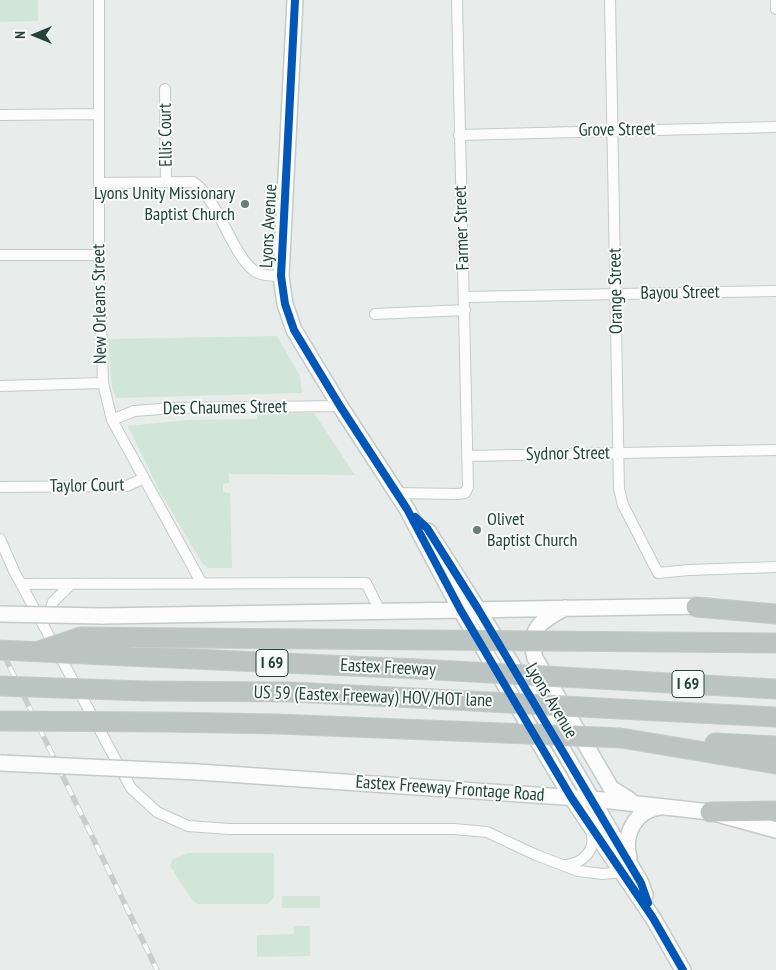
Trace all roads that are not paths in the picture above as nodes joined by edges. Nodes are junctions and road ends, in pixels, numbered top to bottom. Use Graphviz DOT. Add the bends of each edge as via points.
graph roads {
  1 [pos="99,0"];
  2 [pos="295,0"];
  3 [pos="457,0"];
  4 [pos="610,0"];
  5 [pos="776,0"];
  6 [pos="776,9"];
  7 [pos="165,89"];
  8 [pos="98,114"];
  9 [pos="0,115"];
  10 [pos="776,127"];
  11 [pos="613,130"];
  12 [pos="459,135"];
  13 [pos="99,182"];
  14 [pos="166,182"];
  15 [pos="0,255"];
  16 [pos="99,255"];
  17 [pos="281,276"];
  18 [pos="776,290"];
  19 [pos="616,295"];
  20 [pos="465,298"];
  21 [pos="465,310"];
  22 [pos="375,314"];
  23 [pos="103,383"];
  24 [pos="0,386"];
  25 [pos="340,406"];
  26 [pos="112,420"];
  27 [pos="776,450"];
  28 [pos="619,453"];
  29 [pos="467,456"];
  30 [pos="144,478"];
  31 [pos="0,487"];
  32 [pos="396,493"];
  33 [pos="407,509"];
  34 [pos="0,539"];
  35 [pos="776,568"];
  36 [pos="201,582"];
  37 [pos="22,584"];
  38 [pos="71,584"];
  39 [pos="776,606"];
  40 [pos="696,607"];
  41 [pos="478,608"];
  42 [pos="566,608"];
  43 [pos="460,609"];
  44 [pos="380,611"];
  45 [pos="0,614"];
  46 [pos="776,614"];
  47 [pos="45,626"];
  48 [pos="776,643"];
  49 [pos="0,650"];
  50 [pos="39,651"];
  51 [pos="0,686"];
  52 [pos="776,689"];
  53 [pos="776,717"];
  54 [pos="0,721"];
  55 [pos="621,738"];
  56 [pos="776,746"];
  57 [pos="0,763"];
  58 [pos="776,764"];
  59 [pos="571,797"];
  60 [pos="592,799"];
  61 [pos="638,804"];
  62 [pos="666,807"];
  63 [pos="710,812"];
  64 [pos="776,812"];
  65 [pos="590,827"];
  66 [pos="776,830"];
  67 [pos="565,865"];
  68 [pos="626,869"];
  69 [pos="683,970"];
  1 -- 8 [label="street, New Orleans Street"];
  2 -- 17 [label="main road, Lyons Avenue"];
  3 -- 12 [label="street, Farmer Street"];
  4 -- 11 [label="street, Orange Street"];
  5 -- 6 [label="street"];
  7 -- 14 [label="street, Ellis Court"];
  8 -- 9 [label="street"];
  8 -- 13 [label="street, New Orleans Street"];
  10 -- 11 [label="street, Grove Street"];
  11 -- 12 [label="street, Grove Street"];
  11 -- 19 [label="street, Orange Street"];
  12 -- 20 [label="street, Farmer Street"];
  13 -- 14 [label="street"];
  13 -- 16 [label="street, New Orleans Street"];
  14 -- 17 [label="street" via="193,182 198,185 256,272"];
  15 -- 16 [label="street"];
  16 -- 23 [label="street, New Orleans Street"];
  17 -- 25 [label="main road, Lyons Avenue" via="285,304 294,330"];
  18 -- 19 [label="street, Bayou Street"];
  19 -- 20 [label="street, Bayou Street"];
  19 -- 28 [label="street, Orange Street"];
  20 -- 21 [label="street, Farmer Street"];
  21 -- 22 [label="street"];
  21 -- 29 [label="street, Farmer Street"];
  23 -- 24 [label="street"];
  23 -- 26 [label="street, New Orleans Street"];
  25 -- 26 [label="street, Des Chaumes Street" via="175,408 134,411"];
  25 -- 32 [label="main road, Lyons Avenue"];
  26 -- 30 [label="street, New Orleans Street"];
  27 -- 28 [label="street, Sydnor Street"];
  28 -- 29 [label="street, Sydnor Street"];
  28 -- 35 [label="street, Orange Street" via="623,505 658,573"];
  29 -- 32 [label="street" via="468,487 465,493"];
  30 -- 31 [label="street, Taylor Court" via="126,486"];
  30 -- 36 [label="street, Taylor Court"];
  32 -- 33 [label="main road, Lyons Avenue"];
  33 -- 41 [label="main road, Lyons Avenue" via="427,528"];
  33 -- 43 [label="main road, Lyons Avenue"];
  34 -- 37 [label="street"];
  36 -- 38 [label="street"];
  36 -- 44 [label="street" via="366,583"];
  37 -- 38 [label="street"];
  37 -- 47 [label="street"];
  38 -- 47 [label="street" via="53,602"];
  39 -- 40 [label="main road"];
  40 -- 42 [label="main road"];
  40 -- 46 [label="highway"];
  41 -- 42 [label="main road"];
  41 -- 43 [label="main road"];
  41 -- 60 [label="main road, Lyons Avenue"];
  42 -- 61 [label="main road" via="549,617 535,631 532,646 536,658 611,788"];
  43 -- 44 [label="main road"];
  43 -- 59 [label="main road, Lyons Avenue"];
  44 -- 45 [label="main road, bridge" via="102,616"];
  47 -- 67 [label="street" via="131,788 157,812 188,826 229,829 454,829 487,832"];
  48 -- 50 [label="highway, bridge" via="81,637"];
  49 -- 50 [label="highway, Eastex Freeway / I 69, bridge"];
  50 -- 52 [label="highway, Eastex Freeway / I 69, bridge"];
  51 -- 53 [label="highway, US 59 (Eastex Freeway) HOV/HOT lane, bridge" via="290,692"];
  54 -- 55 [label="highway, bridge" via="164,722"];
  55 -- 56 [label="highway"];
  55 -- 58 [label="highway"];
  57 -- 59 [label="main road, Eastex Freeway Frontage Road, bridge" via="198,772"];
  59 -- 60 [label="main road, Eastex Freeway Frontage Road"];
  59 -- 65 [label="main road, Lyons Avenue"];
  60 -- 61 [label="main road, Eastex Freeway Frontage Road"];
  60 -- 68 [label="main road, Lyons Avenue"];
  61 -- 62 [label="main road, Eastex Freeway Frontage Road"];
  62 -- 63 [label="main road, Eastex Freeway Frontage Road"];
  62 -- 68 [label="main road" via="646,812 634,823 628,833"];
  63 -- 64 [label="highway"];
  63 -- 66 [label="main road, Eastex Freeway Frontage Road"];
  65 -- 67 [label="street" via="593,836 591,850 577,863"];
  65 -- 68 [label="main road, Lyons Avenue"];
  67 -- 68 [label="street" via="578,871 603,874"];
  68 -- 69 [label="main road, Lyons Avenue"];
}
